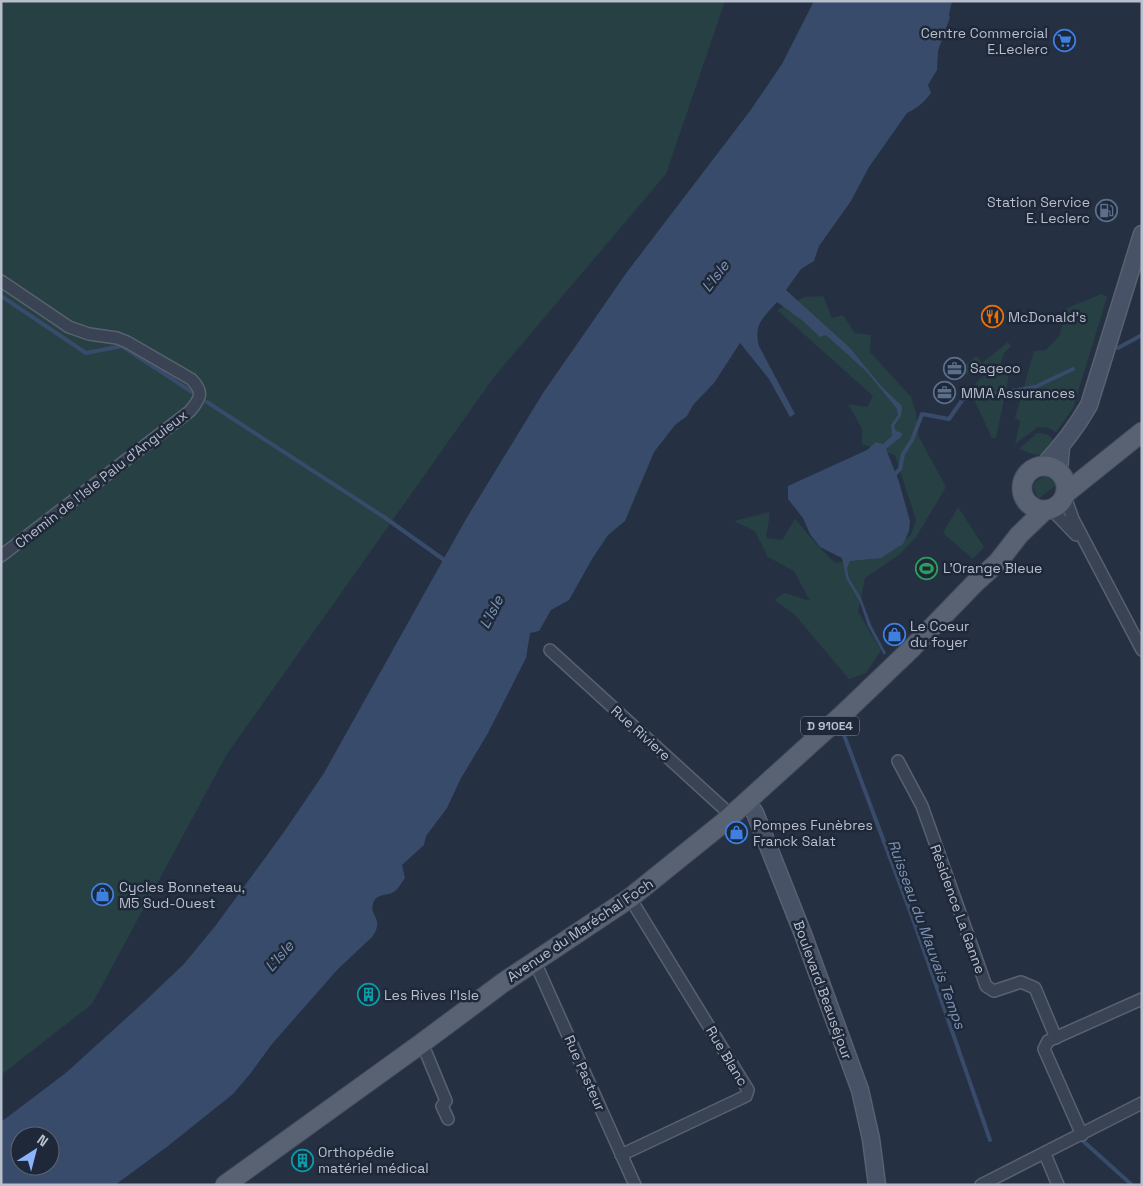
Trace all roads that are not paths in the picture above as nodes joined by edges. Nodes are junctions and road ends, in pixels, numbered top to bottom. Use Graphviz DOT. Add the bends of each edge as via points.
graph roads {
  1 [pos="1142,234"];
  2 [pos="1,281"];
  3 [pos="1142,432"];
  4 [pos="1056,489"];
  5 [pos="1026,501"];
  6 [pos="1091,551"];
  7 [pos="1,556"];
  8 [pos="975,583"];
  9 [pos="550,650"];
  10 [pos="1142,650"];
  11 [pos="898,761"];
  12 [pos="748,802"];
  13 [pos="732,816"];
  14 [pos="630,898"];
  15 [pos="534,962"];
  16 [pos="1142,998"];
  17 [pos="1056,1038"];
  18 [pos="422,1043"];
  19 [pos="1142,1103"];
  20 [pos="448,1118"];
  21 [pos="1082,1135"];
  22 [pos="1045,1154"];
  23 [pos="621,1155"];
  24 [pos="235,1182"];
  25 [pos="635,1185"];
  26 [pos="877,1185"];
  27 [pos="982,1185"];
  28 [pos="1058,1185"];
  1 -- 4 [label="street" via="1089,405 1061,447"];
  2 -- 7 [label="street, Chemin de l'Isle Palu d’Anguieux" via="69,328 127,342 191,379 200,394 190,411"];
  3 -- 4 [label="main road, D 910E4" via="1121,449"];
  4 -- 5 [label="main road" via="1037,510"];
  4 -- 5 [label="main road" via="1036,468 1026,476 1022,488"];
  4 -- 6 [label="street"];
  4 -- 6 [label="street" via="1067,524"];
  4 -- 8 [label="main road, Avenue du Maréchal Foch / D 910E4" via="998,562"];
  5 -- 8 [label="main road, Avenue du Maréchal Foch / D 910E4" via="1021,519"];
  6 -- 10 [label="street"];
  8 -- 12 [label="main road, Avenue du Maréchal Foch / D 910E4" via="911,649"];
  9 -- 13 [label="street, Rue Riviere"];
  11 -- 17 [label="street, Résidence La Ganne" via="922,806 986,986 994,991 1021,982 1035,988"];
  12 -- 13 [label="main road, Avenue du Maréchal Foch / D 910E4"];
  12 -- 26 [label="street, Boulevard Beauséjour" via="799,926 860,1090"];
  13 -- 14 [label="main road, Avenue du Maréchal Foch / D 910E4"];
  14 -- 15 [label="main road, Avenue du Maréchal Foch / D 910E4"];
  14 -- 23 [label="street, Rue Blanc" via="748,1090 746,1096"];
  15 -- 18 [label="main road, Avenue du Maréchal Foch / D 910E4"];
  15 -- 23 [label="street, Rue Pasteur"];
  16 -- 17 [label="street"];
  17 -- 21 [label="street" via="1048,1041 1044,1049"];
  18 -- 20 [label="street" via="446,1101 442,1106"];
  18 -- 24 [label="main road, Avenue du Maréchal Foch / D 910E4"];
  19 -- 21 [label="street"];
  21 -- 22 [label="street"];
  22 -- 27 [label="street"];
  22 -- 28 [label="street"];
  23 -- 25 [label="street, Rue Pasteur"];
}
